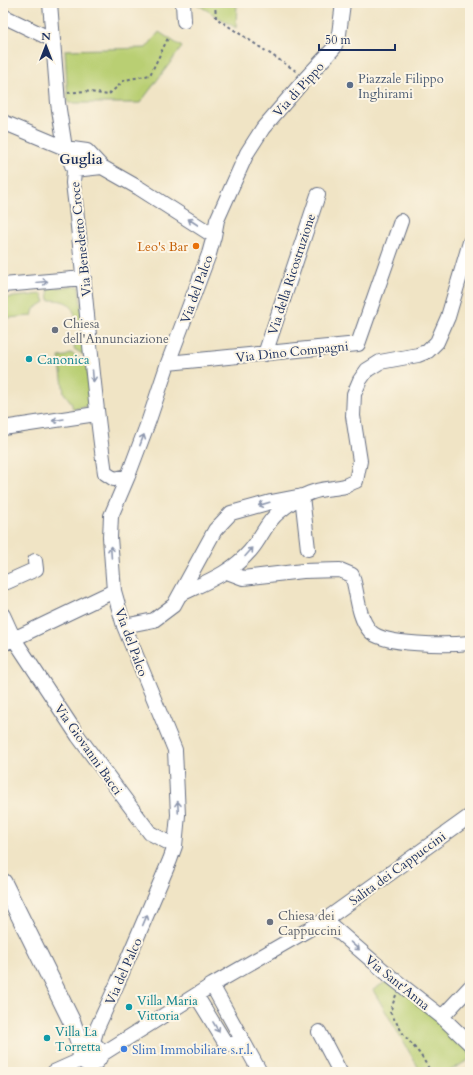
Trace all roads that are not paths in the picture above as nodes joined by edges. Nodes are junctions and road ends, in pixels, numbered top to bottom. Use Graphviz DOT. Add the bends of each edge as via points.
graph roads {
  1 [pos="50,3"];
  2 [pos="183,3"];
  3 [pos="343,3"];
  4 [pos="3,16"];
  5 [pos="184,21"];
  6 [pos="53,40"];
  7 [pos="3,122"];
  8 [pos="263,128"];
  9 [pos="65,148"];
  10 [pos="102,167"];
  11 [pos="74,170"];
  12 [pos="318,195"];
  13 [pos="401,221"];
  14 [pos="214,236"];
  15 [pos="470,242"];
  16 [pos="84,278"];
  17 [pos="3,285"];
  18 [pos="265,354"];
  19 [pos="168,363"];
  20 [pos="96,414"];
  21 [pos="3,428"];
  22 [pos="128,476"];
  23 [pos="302,496"];
  24 [pos="308,549"];
  25 [pos="35,561"];
  26 [pos="227,572"];
  27 [pos="12,575"];
  28 [pos="114,591"];
  29 [pos="181,594"];
  30 [pos="3,615"];
  31 [pos="124,626"];
  32 [pos="9,642"];
  33 [pos="470,643"];
  34 [pos="470,816"];
  35 [pos="175,846"];
  36 [pos="3,882"];
  37 [pos="325,920"];
  38 [pos="212,984"];
  39 [pos="470,987"];
  40 [pos="196,995"];
  41 [pos="442,1017"];
  42 [pos="319,1032"];
  43 [pos="244,1044"];
  44 [pos="470,1044"];
  45 [pos="96,1055"];
  46 [pos="54,1072"];
  47 [pos="260,1072"];
  48 [pos="340,1072"];
  1 -- 6 [label="street"];
  2 -- 5 [label="street"];
  3 -- 8 [label="street, Via di Pippo" via="339,34 334,48"];
  4 -- 6 [label="street"];
  6 -- 9 [label="street"];
  7 -- 9 [label="street"];
  8 -- 14 [label="street, Via del Palco" via="247,153 217,220"];
  9 -- 10 [label="street" via="87,151"];
  9 -- 11 [label="street"];
  10 -- 11 [label="street"];
  14 -- 10 [label="street, one-way"];
  11 -- 16 [label="street, Via Benedetto Croce"];
  12 -- 18 [label="street, Via della Ricostruzione"];
  13 -- 18 [label="street, Via Dino Compagni" via="358,344"];
  14 -- 19 [label="street, Via del Palco"];
  15 -- 23 [label="street" via="448,317 437,342 428,351 418,355 380,362 367,370 360,380 354,394 353,416 360,461 356,480 345,486 310,492"];
  17 -- 16 [label="street, one-way"];
  16 -- 20 [label="street, Via Benedetto Croce, one-way"];
  18 -- 19 [label="street, Via Dino Compagni"];
  22 -- 19 [label="street, Via del Palco, one-way"];
  20 -- 21 [label="street, one-way"];
  20 -- 22 [label="street, Via Benedetto Croce" via="105,473 114,479"];
  28 -- 22 [label="street, Via del Palco, one-way" via="111,516"];
  23 -- 24 [label="street"];
  26 -- 23 [label="street, one-way" via="250,551 270,521"];
  23 -- 29 [label="street, one-way" via="231,513 215,530"];
  25 -- 27 [label="street" via="36,569"];
  26 -- 29 [label="street"];
  26 -- 33 [label="street" via="243,578 303,571 340,570 352,576 361,612 371,632 383,638 403,642"];
  28 -- 31 [label="street, Via del Palco"];
  28 -- 32 [label="street"];
  29 -- 31 [label="street" via="174,605 154,620"];
  30 -- 32 [label="street, Via Giovanni Bacci"];
  35 -- 31 [label="street, Via del Palco, one-way" via="178,815 175,750"];
  32 -- 35 [label="street, Via Giovanni Bacci" via="150,833"];
  34 -- 37 [label="street, Salita dei Cappuccini"];
  45 -- 35 [label="street, Via del Palco, one-way" via="97,1028"];
  36 -- 45 [label="main road" via="72,1022"];
  37 -- 38 [label="street, Salita dei Cappuccini"];
  37 -- 41 [label="street, Via Sant'Anna, one-way" via="390,977"];
  38 -- 40 [label="street, Salita dei Cappuccini"];
  38 -- 43 [label="street"];
  39 -- 41 [label="street"];
  40 -- 43 [label="street, one-way" via="226,1044"];
  40 -- 45 [label="street, Salita dei Cappuccini"];
  41 -- 44 [label="street, Via Sant'Anna"];
  42 -- 48 [label="street"];
  43 -- 47 [label="street"];
  45 -- 46 [label="street, Salita dei Cappuccini"];
}
